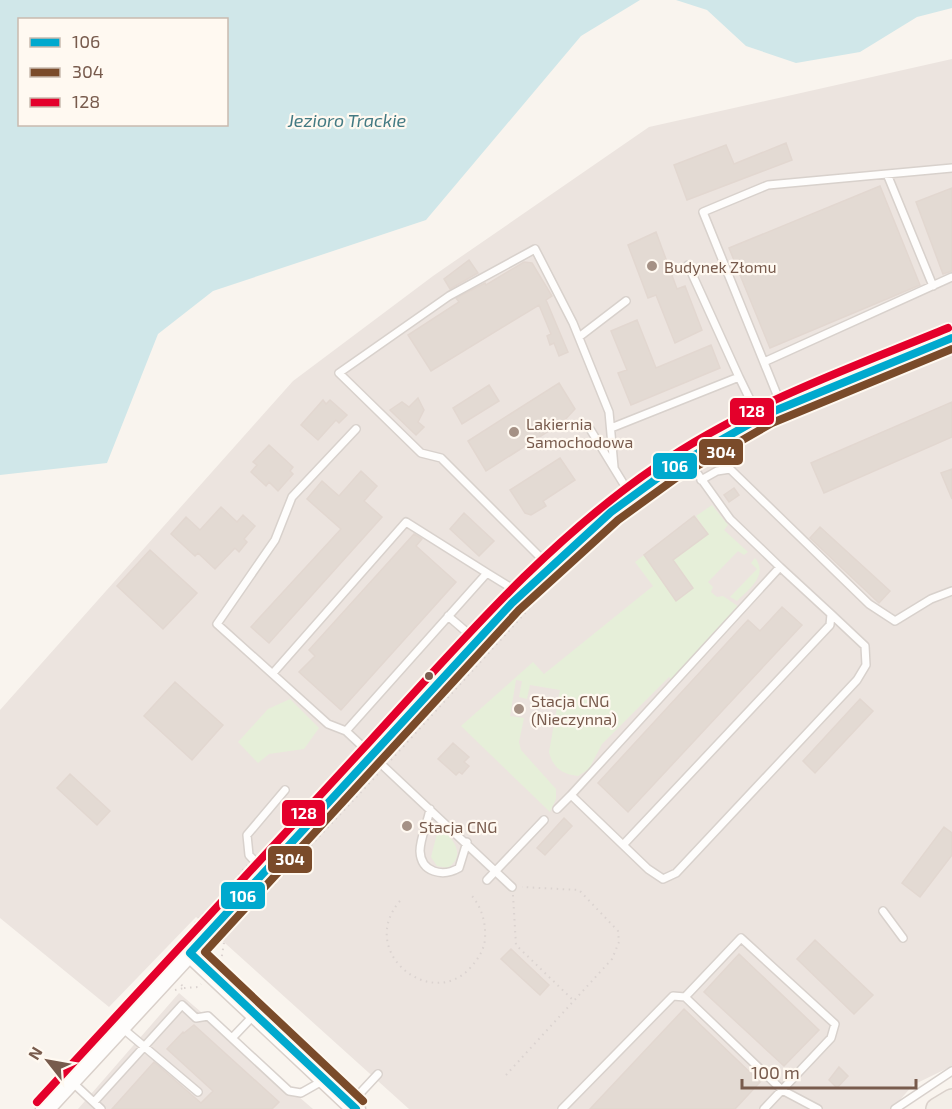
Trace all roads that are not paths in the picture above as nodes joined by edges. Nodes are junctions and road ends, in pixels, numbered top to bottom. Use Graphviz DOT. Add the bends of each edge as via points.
graph roads {
  1 [pos="952,168"];
  2 [pos="887,174"];
  3 [pos="688,265"];
  4 [pos="952,278"];
  5 [pos="933,286"];
  6 [pos="626,301"];
  7 [pos="579,337"];
  8 [pos="952,338"];
  9 [pos="764,362"];
  10 [pos="739,377"];
  11 [pos="783,407"];
  12 [pos="759,418"];
  13 [pos="611,428"];
  14 [pos="356,429"];
  15 [pos="590,429"];
  16 [pos="687,459"];
  17 [pos="614,467"];
  18 [pos="701,480"];
  19 [pos="631,496"];
  20 [pos="549,566"];
  21 [pos="780,567"];
  22 [pos="487,573"];
  23 [pos="952,591"];
  24 [pos="521,594"];
  25 [pos="831,614"];
  26 [pos="448,616"];
  27 [pos="477,640"];
  28 [pos="274,672"];
  29 [pos="346,731"];
  30 [pos="373,756"];
  31 [pos="285,790"];
  32 [pos="571,795"];
  33 [pos="557,808"];
  34 [pos="430,809"];
  35 [pos="544,820"];
  36 [pos="467,842"];
  37 [pos="623,845"];
  38 [pos="497,870"];
  39 [pos="265,871"];
  40 [pos="487,880"];
  41 [pos="512,887"];
  42 [pos="883,911"];
  43 [pos="903,938"];
  44 [pos="190,953"];
  45 [pos="685,997"];
  46 [pos="255,1014"];
  47 [pos="121,1027"];
  48 [pos="233,1037"];
  49 [pos="144,1046"];
  50 [pos="952,1071"];
  51 [pos="378,1074"];
  52 [pos="324,1080"];
  53 [pos="71,1081"];
  54 [pos="782,1090"];
  55 [pos="198,1092"];
  56 [pos="952,1100"];
  57 [pos="94,1102"];
  58 [pos="353,1106"];
  59 [pos="45,1109"];
  60 [pos="101,1109"];
  61 [pos="562,1109"];
  62 [pos="764,1109"];
  63 [pos="818,1109"];
  64 [pos="895,1109"];
  65 [pos="938,1109"];
  1 -- 2 [label="lane"];
  2 -- 5 [label="lane"];
  2 -- 9 [label="lane" via="768,185 703,212"];
  3 -- 10 [label="lane"];
  4 -- 5 [label="lane"];
  5 -- 9 [label="lane"];
  6 -- 7 [label="lane"];
  7 -- 13 [label="lane" via="609,412"];
  7 -- 20 [label="lane" via="535,249 449,296 339,373 421,453 441,458"];
  8 -- 11 [label="street"];
  9 -- 11 [label="lane"];
  10 -- 12 [label="lane"];
  10 -- 13 [label="lane"];
  11 -- 12 [label="street"];
  12 -- 16 [label="street"];
  13 -- 17 [label="lane"];
  14 -- 28 [label="lane" via="292,497 275,540 218,624"];
  15 -- 17 [label="lane"];
  16 -- 18 [label="lane"];
  16 -- 19 [label="street"];
  17 -- 19 [label="lane"];
  18 -- 21 [label="lane" via="729,519"];
  18 -- 23 [label="lane" via="730,469 869,604 895,621"];
  19 -- 20 [label="street"];
  20 -- 24 [label="street"];
  21 -- 25 [label="lane"];
  21 -- 32 [label="lane"];
  22 -- 24 [label="lane"];
  22 -- 26 [label="lane"];
  22 -- 28 [label="lane" via="406,522"];
  24 -- 27 [label="street"];
  25 -- 37 [label="lane" via="825,632"];
  25 -- 37 [label="lane" via="865,646 866,665 857,680 676,873 663,879"];
  26 -- 27 [label="lane"];
  26 -- 29 [label="lane"];
  27 -- 30 [label="street"];
  28 -- 29 [label="lane" via="328,724"];
  29 -- 30 [label="lane"];
  30 -- 34 [label="lane"];
  30 -- 39 [label="street"];
  31 -- 39 [label="lane" via="247,835 249,855"];
  32 -- 33 [label="lane"];
  32 -- 37 [label="lane"];
  34 -- 36 [label="lane"];
  34 -- 36 [label="lane" via="420,853 426,866 435,873 448,874 462,862"];
  35 -- 38 [label="lane"];
  36 -- 38 [label="lane"];
  38 -- 40 [label="lane"];
  38 -- 41 [label="lane"];
  39 -- 44 [label="street"];
  42 -- 43 [label="lane"];
  44 -- 46 [label="street"];
  44 -- 47 [label="street"];
  45 -- 54 [label="lane"];
  45 -- 54 [label="lane" via="741,938 835,1024 831,1038"];
  45 -- 61 [label="lane" via="673,996"];
  46 -- 48 [label="lane"];
  46 -- 52 [label="street"];
  47 -- 49 [label="lane"];
  47 -- 53 [label="street"];
  48 -- 49 [label="lane" via="208,1016 196,1018 182,1005"];
  48 -- 52 [label="lane" via="289,1091 301,1093"];
  49 -- 55 [label="lane"];
  49 -- 57 [label="lane"];
  50 -- 64 [label="lane"];
  51 -- 58 [label="lane"];
  52 -- 58 [label="street"];
  53 -- 57 [label="lane"];
  53 -- 59 [label="street"];
  54 -- 62 [label="lane"];
  54 -- 63 [label="lane"];
  56 -- 65 [label="main road"];
  57 -- 60 [label="lane"];
}
